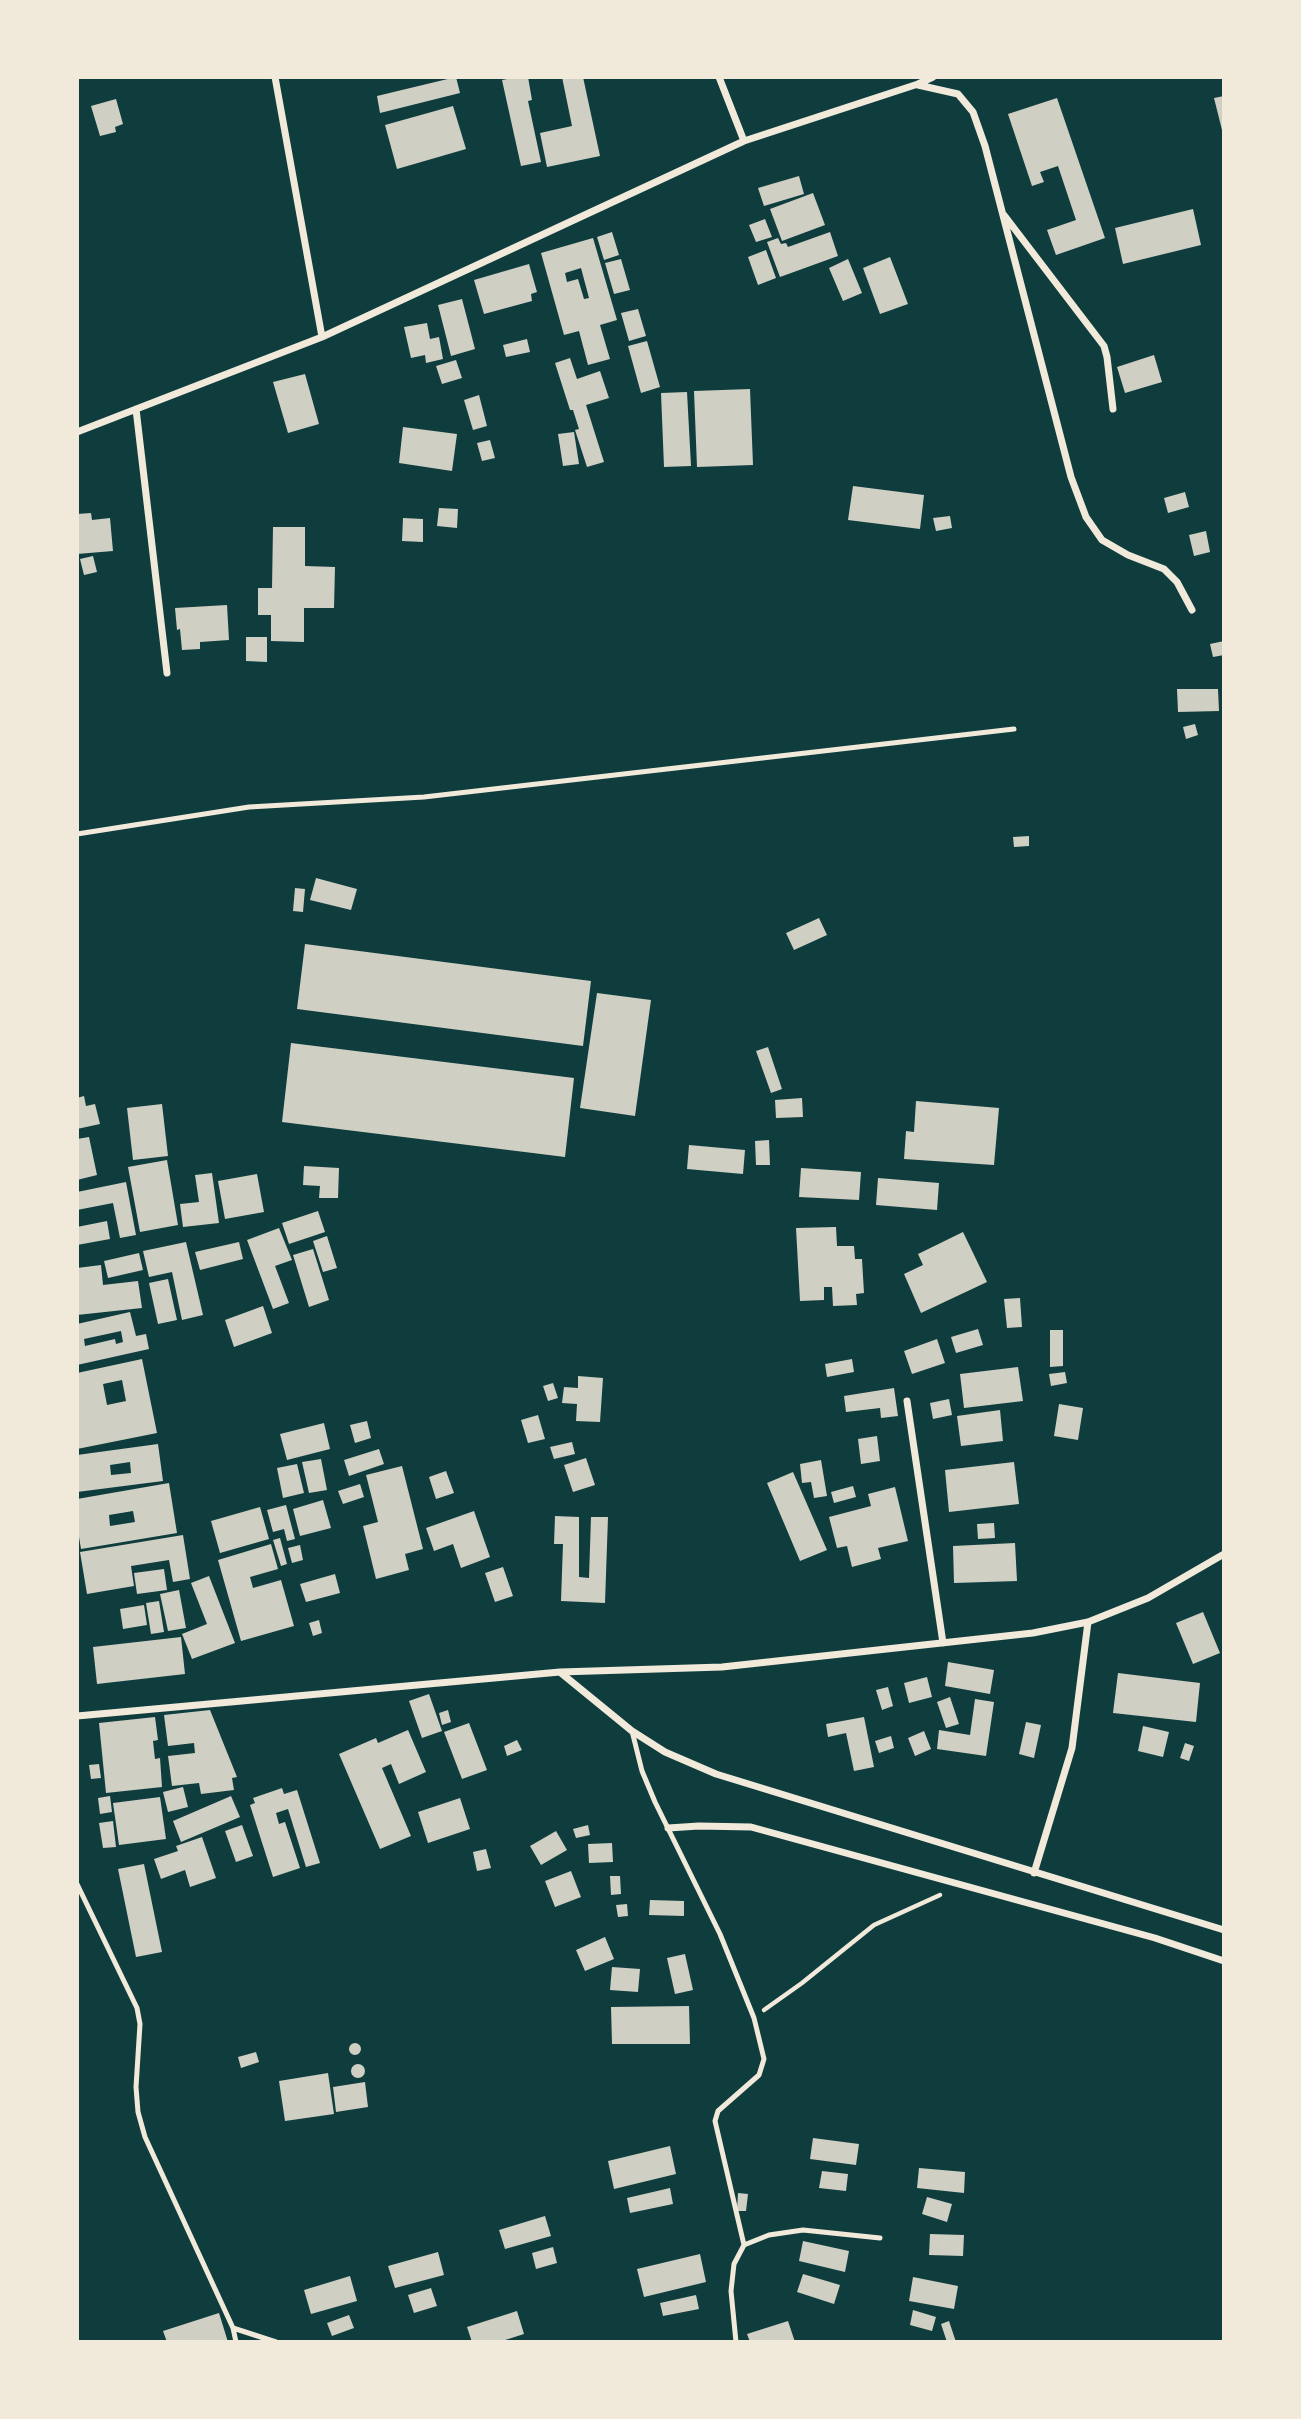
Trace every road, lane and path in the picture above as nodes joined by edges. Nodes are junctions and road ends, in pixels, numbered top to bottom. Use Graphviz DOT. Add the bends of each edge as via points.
graph roads {
  1 [pos="275,77"];
  2 [pos="719,77"];
  3 [pos="933,77"];
  4 [pos="918,84"];
  5 [pos="744,141"];
  6 [pos="1001,212"];
  7 [pos="322,337"];
  8 [pos="136,409"];
  9 [pos="1113,409"];
  10 [pos="77,432"];
  11 [pos="1192,610"];
  12 [pos="167,673"];
  13 [pos="1014,729"];
  14 [pos="77,834"];
  15 [pos="907,1401"];
  16 [pos="1224,1554"];
  17 [pos="1088,1622"];
  18 [pos="943,1643"];
  19 [pos="561,1672"];
  20 [pos="77,1716"];
  21 [pos="632,1731"];
  22 [pos="668,1828"];
  23 [pos="1034,1873"];
  24 [pos="77,1884"];
  25 [pos="964,1885"];
  26 [pos="1224,1930"];
  27 [pos="1224,1961"];
  28 [pos="754,2018"];
  29 [pos="880,2238"];
  30 [pos="744,2245"];
  31 [pos="233,2328"];
  32 [pos="236,2342"];
  33 [pos="276,2342"];
  34 [pos="736,2342"];
  1 -- 7 [label="street"];
  2 -- 5 [label="street"];
  3 -- 4 [label="street"];
  4 -- 5 [label="street"];
  4 -- 6 [label="street" via="958,94 973,112"];
  5 -- 7 [label="street"];
  6 -- 9 [label="street" via="1104,346"];
  6 -- 11 [label="street" via="1071,477 1086,517 1102,540 1164,569"];
  7 -- 8 [label="street"];
  8 -- 10 [label="street"];
  8 -- 12 [label="street"];
  13 -- 14 [label="lane" via="424,797 249,807"];
  15 -- 18 [label="street"];
  16 -- 17 [label="street" via="1148,1598"];
  17 -- 18 [label="street"];
  17 -- 23 [label="street" via="1072,1748"];
  18 -- 19 [label="street" via="722,1667"];
  19 -- 20 [label="street"];
  19 -- 21 [label="street"];
  21 -- 22 [label="lane" via="642,1771"];
  21 -- 23 [label="street" via="665,1752 716,1774"];
  22 -- 25 [label="street" via="751,1827"];
  22 -- 28 [label="lane" via="720,1934"];
  23 -- 26 [label="street"];
  24 -- 31 [label="lane" via="137,2008 136,2087 145,2137"];
  25 -- 27 [label="street"];
  25 -- 28 [label="path" via="874,1925"];
  28 -- 30 [label="lane" via="764,2059 758,2075 718,2111 715,2121"];
  29 -- 30 [label="lane" via="803,2230 769,2235"];
  30 -- 34 [label="lane" via="734,2264 731,2291"];
  31 -- 32 [label="lane"];
  31 -- 33 [label="lane"];
}
